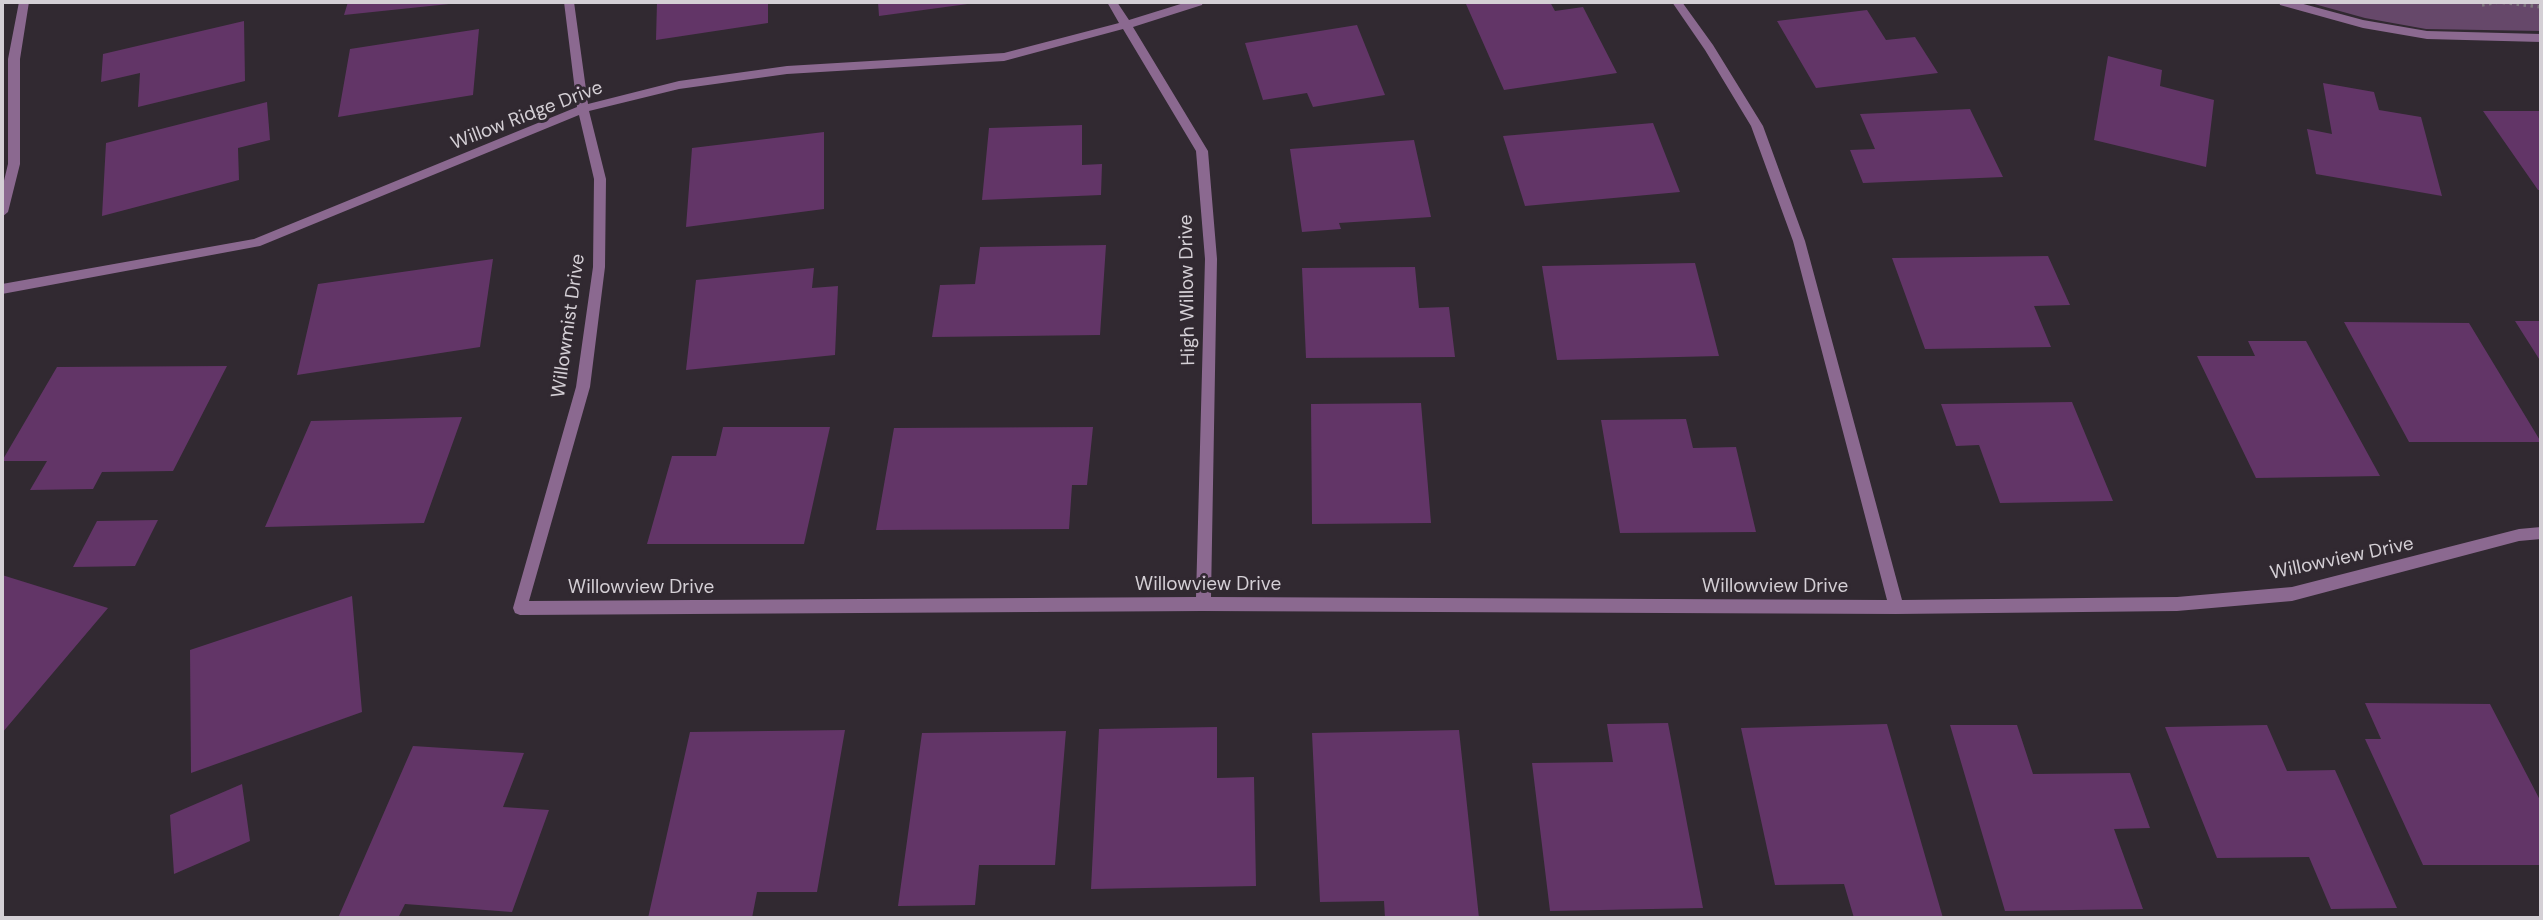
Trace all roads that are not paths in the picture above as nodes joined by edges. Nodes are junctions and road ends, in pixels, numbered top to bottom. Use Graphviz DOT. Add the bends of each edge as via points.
graph roads {
  1 [pos="23,2"];
  2 [pos="569,2"];
  3 [pos="1112,2"];
  4 [pos="1198,2"];
  5 [pos="1677,2"];
  6 [pos="2284,2"];
  7 [pos="1126,25"];
  8 [pos="2541,38"];
  9 [pos="583,109"];
  10 [pos="2,212"];
  11 [pos="2,289"];
  12 [pos="2541,533"];
  13 [pos="1203,604"];
  14 [pos="1896,607"];
  15 [pos="520,608"];
  1 -- 10 [label="street" via="14,59 14,164"];
  2 -- 9 [label="street, Willowmist Drive"];
  3 -- 7 [label="street, High Willow Drive"];
  4 -- 7 [label="street, Willow Ridge Drive"];
  5 -- 14 [label="street" via="1756,126 1799,241"];
  6 -- 8 [label="street" via="2362,24 2427,35"];
  7 -- 9 [label="street, Willow Ridge Drive" via="1004,57 787,70 679,85"];
  7 -- 13 [label="street, High Willow Drive" via="1202,151 1211,259"];
  9 -- 11 [label="street, Willow Ridge Drive" via="256,243"];
  9 -- 15 [label="street, Willowmist Drive" via="600,179 599,267 583,387"];
  12 -- 14 [label="street, Willowview Drive" via="2292,594 2178,604"];
  13 -- 14 [label="street, Willowview Drive"];
  13 -- 15 [label="street, Willowview Drive"];
}
